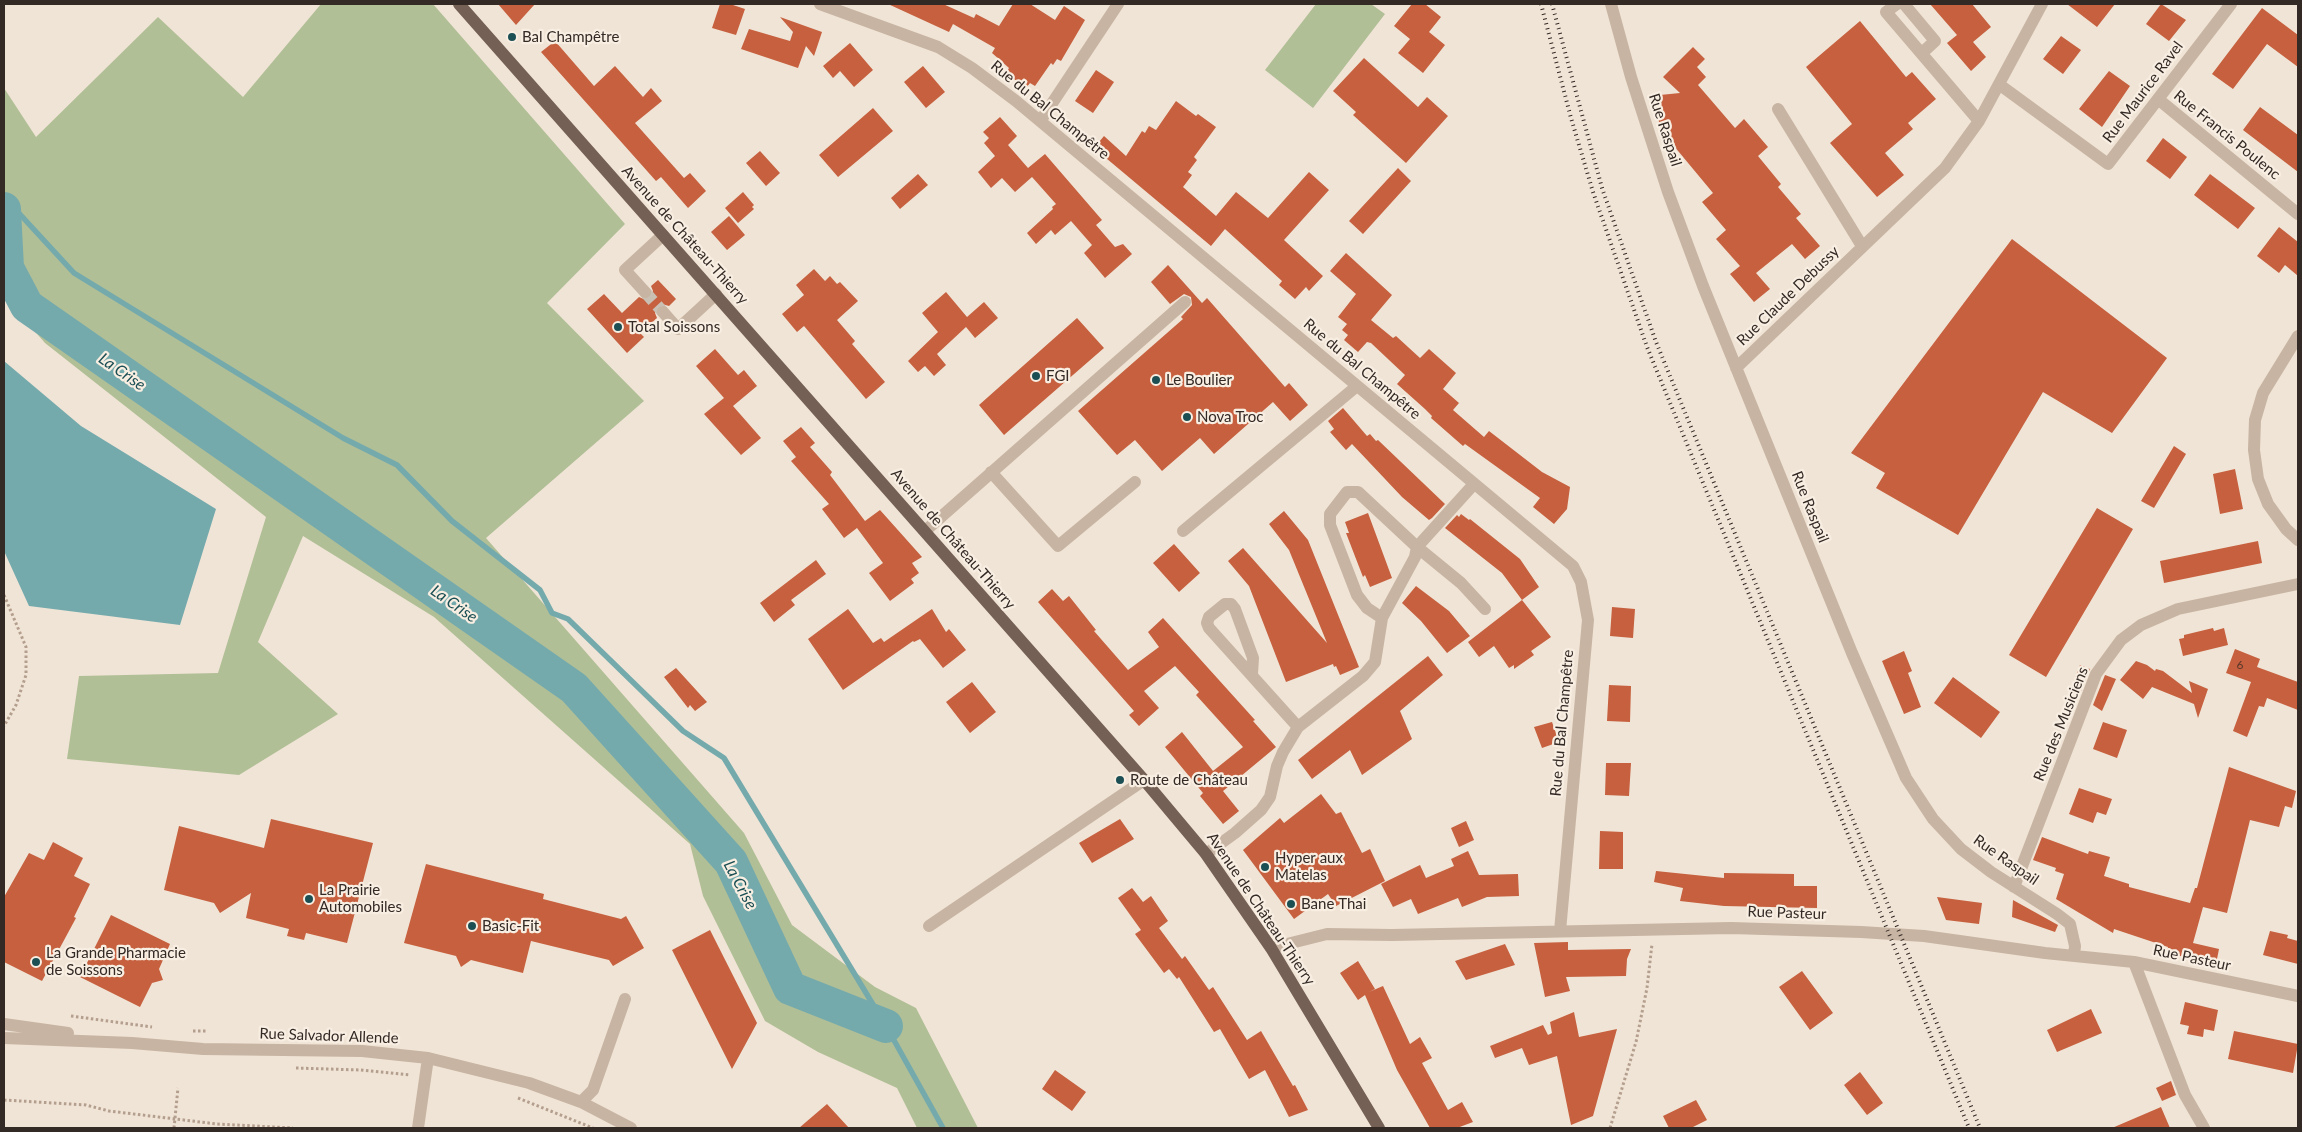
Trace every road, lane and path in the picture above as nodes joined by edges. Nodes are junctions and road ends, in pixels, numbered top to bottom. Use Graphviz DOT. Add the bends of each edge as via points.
graph roads {
  1 [pos="459,4"];
  2 [pos="820,4"];
  3 [pos="1118,4"];
  4 [pos="1611,4"];
  5 [pos="1897,4"];
  6 [pos="1904,4"];
  7 [pos="2042,4"];
  8 [pos="2231,4"];
  9 [pos="1922,54"];
  10 [pos="2000,85"];
  11 [pos="2158,100"];
  12 [pos="1778,109"];
  13 [pos="1041,120"];
  14 [pos="1979,121"];
  15 [pos="2298,214"];
  16 [pos="663,235"];
  17 [pos="1862,246"];
  18 [pos="645,292"];
  19 [pos="716,294"];
  20 [pos="1185,302"];
  21 [pos="663,312"];
  22 [pos="2298,336"];
  23 [pos="1736,368"];
  24 [pos="1356,386"];
  25 [pos="991,472"];
  26 [pos="1135,482"];
  27 [pos="1474,484"];
  28 [pos="925,531"];
  29 [pos="1183,531"];
  30 [pos="2298,540"];
  31 [pos="1417,547"];
  32 [pos="2298,584"];
  33 [pos="4,595"];
  34 [pos="1485,609"];
  35 [pos="1382,618"];
  36 [pos="1252,674"];
  37 [pos="4,726"];
  38 [pos="1298,727"];
  39 [pos="1144,780"];
  40 [pos="1206,854"];
  41 [pos="2014,887"];
  42 [pos="929,926"];
  43 [pos="1654,929"];
  44 [pos="1560,931"];
  45 [pos="1271,948"];
  46 [pos="2074,956"];
  47 [pos="2134,962"];
  48 [pos="2298,996"];
  49 [pos="625,999"];
  50 [pos="70,1016"];
  51 [pos="4,1024"];
  52 [pos="159,1028"];
  53 [pos="188,1031"];
  54 [pos="207,1031"];
  55 [pos="4,1038"];
  56 [pos="132,1043"];
  57 [pos="428,1058"];
  58 [pos="293,1068"];
  59 [pos="426,1075"];
  60 [pos="178,1088"];
  61 [pos="510,1095"];
  62 [pos="4,1100"];
  63 [pos="581,1102"];
  64 [pos="174,1120"];
  65 [pos="174,1128"];
  66 [pos="293,1128"];
  67 [pos="418,1128"];
  68 [pos="593,1128"];
  69 [pos="631,1128"];
  70 [pos="1379,1128"];
  71 [pos="1610,1128"];
  72 [pos="2204,1128"];
  1 -- 16 [label="main road, Avenue de Château-Thierry"];
  2 -- 13 [label="street, Rue du Bal Champêtre" via="938,47 972,68"];
  3 -- 13 [label="street"];
  4 -- 23 [label="street, Rue Raspail" via="1668,192"];
  5 -- 9 [label="street" via="1886,12"];
  6 -- 9 [label="street" via="1935,41"];
  7 -- 10 [label="street, Rue Claude Debussy"];
  8 -- 11 [label="street, Rue Maurice Ravel"];
  9 -- 14 [label="street"];
  10 -- 11 [label="street, Rue Maurice Ravel" via="2108,164"];
  10 -- 14 [label="street, Rue Claude Debussy"];
  11 -- 15 [label="street, Rue Francis Poulenc"];
  12 -- 17 [label="street, Rue Claude Debussy"];
  13 -- 24 [label="street, Rue du Bal Champêtre"];
  14 -- 17 [label="street, Rue Claude Debussy" via="1945,168"];
  16 -- 18 [label="street" via="625,270"];
  16 -- 19 [label="main road, Avenue de Château-Thierry"];
  17 -- 23 [label="street, Rue Claude Debussy"];
  19 -- 21 [label="street" via="678,329"];
  19 -- 28 [label="main road, Avenue de Château-Thierry"];
  20 -- 25 [label="street"];
  22 -- 30 [label="street" via="2264,393 2255,420 2254,450 2258,479 2268,504"];
  23 -- 41 [label="street, Rue Raspail" via="1906,778 1933,819 1961,849"];
  24 -- 27 [label="street, Rue du Bal Champêtre"];
  24 -- 29 [label="street"];
  25 -- 26 [label="street" via="1058,546"];
  25 -- 28 [label="street"];
  27 -- 31 [label="street"];
  27 -- 44 [label="street, Rue du Bal Champêtre" via="1573,566 1581,582 1588,620"];
  28 -- 39 [label="main road, Avenue de Château-Thierry"];
  31 -- 34 [label="street" via="1461,583"];
  31 -- 35 [label="street" via="1415,557"];
  31 -- 35 [label="street" via="1358,492 1347,492 1330,514 1330,525 1357,595 1367,608"];
  32 -- 41 [label="street, Rue des Musiciens" via="2178,609 2141,625 2121,640 2096,674"];
  33 -- 37 [label="path" via="26,647 26,675 16,705"];
  35 -- 38 [label="street" via="1376,662"];
  36 -- 36 [label="street" via="1207,623 1209,617 1226,604 1235,608 1254,658"];
  36 -- 38 [label="street"];
  38 -- 40 [label="street" via="1283,752 1270,797 1261,810"];
  39 -- 40 [label="main road, Avenue de Château-Thierry"];
  39 -- 42 [label="street"];
  40 -- 45 [label="main road, Avenue de Château-Thierry"];
  41 -- 46 [label="street, Rue Raspail" via="2070,924"];
  43 -- 44 [label="street, Rue Pasteur"];
  43 -- 46 [label="street, Rue Pasteur" via="1731,928 1924,936"];
  43 -- 71 [label="path" via="1636,1042"];
  44 -- 45 [label="street, Rue Pasteur" via="1327,934"];
  45 -- 70 [label="main road, Avenue de Château-Thierry"];
  46 -- 47 [label="street, Rue Pasteur"];
  47 -- 48 [label="street, Rue Pasteur"];
  47 -- 72 [label="street" via="2185,1095"];
  49 -- 63 [label="street" via="593,1090"];
  50 -- 52 [label="path"];
  51 -- 56 [label="street, Rue Salvador Allende"];
  53 -- 54 [label="path"];
  55 -- 56 [label="street, Rue Salvador Allende"];
  56 -- 57 [label="street, Rue Salvador Allende" via="203,1049 362,1051"];
  57 -- 59 [label="street"];
  57 -- 63 [label="street, Rue Salvador Allende" via="522,1081"];
  58 -- 59 [label="path"];
  59 -- 67 [label="street"];
  60 -- 64 [label="path"];
  61 -- 68 [label="path"];
  62 -- 64 [label="path" via="86,1105"];
  63 -- 69 [label="street, Rue Salvador Allende"];
  64 -- 65 [label="path"];
  64 -- 66 [label="path"];
}
